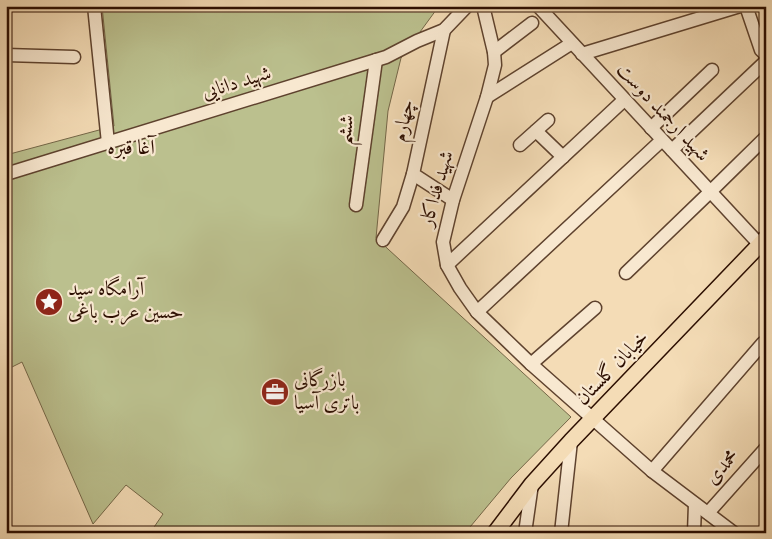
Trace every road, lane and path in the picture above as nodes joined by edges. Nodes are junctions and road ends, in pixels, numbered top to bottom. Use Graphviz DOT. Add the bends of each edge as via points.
graph roads {
  1 [pos="94,6"];
  2 [pos="467,6"];
  3 [pos="483,6"];
  4 [pos="538,6"];
  5 [pos="740,6"];
  6 [pos="746,6"];
  7 [pos="532,23"];
  8 [pos="444,30"];
  9 [pos="572,43"];
  10 [pos="494,52"];
  11 [pos="582,54"];
  12 [pos="6,55"];
  13 [pos="766,55"];
  14 [pos="74,57"];
  15 [pos="376,60"];
  16 [pos="766,62"];
  17 [pos="712,70"];
  18 [pos="487,96"];
  19 [pos="624,100"];
  20 [pos="548,120"];
  21 [pos="651,128"];
  22 [pos="536,131"];
  23 [pos="766,137"];
  24 [pos="662,140"];
  25 [pos="108,143"];
  26 [pos="520,146"];
  27 [pos="672,150"];
  28 [pos="563,157"];
  29 [pos="6,174"];
  30 [pos="413,174"];
  31 [pos="710,192"];
  32 [pos="453,200"];
  33 [pos="356,205"];
  34 [pos="383,240"];
  35 [pos="763,242"];
  36 [pos="447,265"];
  37 [pos="626,273"];
  38 [pos="595,308"];
  39 [pos="476,312"];
  40 [pos="763,343"];
  41 [pos="531,364"];
  42 [pos="592,419"];
  43 [pos="571,441"];
  44 [pos="766,448"];
  45 [pos="652,471"];
  46 [pos="532,484"];
  47 [pos="695,504"];
  48 [pos="708,513"];
  49 [pos="494,533"];
  50 [pos="525,533"];
  51 [pos="561,533"];
  52 [pos="694,533"];
  53 [pos="734,533"];
  1 -- 25 [label="street"];
  2 -- 8 [label="street, شهید دانایی"];
  3 -- 10 [label="street, شهید فداکار"];
  4 -- 9 [label="street, شهید ارجمند دوست"];
  5 -- 11 [label="street"];
  6 -- 13 [label="street" via="761,50"];
  7 -- 10 [label="street"];
  8 -- 15 [label="street, شهید دانایی"];
  8 -- 30 [label="street, چهارم"];
  9 -- 11 [label="street, شهید ارجمند دوست"];
  9 -- 18 [label="street"];
  10 -- 18 [label="street, شهید فداکار"];
  11 -- 19 [label="street, شهید ارجمند دوست"];
  12 -- 14 [label="street"];
  15 -- 25 [label="street, شهید دانایی"];
  15 -- 33 [label="street, ششم"];
  16 -- 27 [label="street"];
  17 -- 21 [label="street"];
  18 -- 32 [label="street, شهید فداکار"];
  19 -- 21 [label="street, شهید ارجمند دوست"];
  19 -- 28 [label="street"];
  20 -- 22 [label="street"];
  21 -- 24 [label="street, شهید ارجمند دوست"];
  22 -- 26 [label="street"];
  22 -- 28 [label="street"];
  23 -- 31 [label="street"];
  24 -- 27 [label="street, شهید ارجمند دوست"];
  24 -- 39 [label="street"];
  25 -- 29 [label="street, شهید دانایی"];
  27 -- 31 [label="street, شهید ارجمند دوست"];
  28 -- 36 [label="street"];
  30 -- 32 [label="street, چهارم"];
  30 -- 34 [label="street" via="404,207"];
  31 -- 35 [label="street, شهید ارجمند دوست"];
  31 -- 37 [label="street"];
  32 -- 36 [label="street, شهید فداکار" via="442,242"];
  35 -- 42 [label="main road, خیابان گلستان"];
  36 -- 39 [label="street, شهید فداکار"];
  38 -- 41 [label="street"];
  39 -- 41 [label="street, شهید فداکار"];
  40 -- 45 [label="street"];
  41 -- 42 [label="street, شهید فداکار"];
  42 -- 43 [label="main road, خیابان گلستان"];
  42 -- 45 [label="street, شهید فداکار"];
  43 -- 46 [label="main road, خیابان گلستان"];
  43 -- 51 [label="street"];
  44 -- 48 [label="street, محمدی"];
  45 -- 47 [label="street, شهید فداکار"];
  46 -- 49 [label="main road, خیابان گلستان"];
  46 -- 50 [label="street"];
  47 -- 48 [label="street, شهید فداکار"];
  47 -- 52 [label="street"];
  48 -- 53 [label="street, شهید فداکار"];
}
